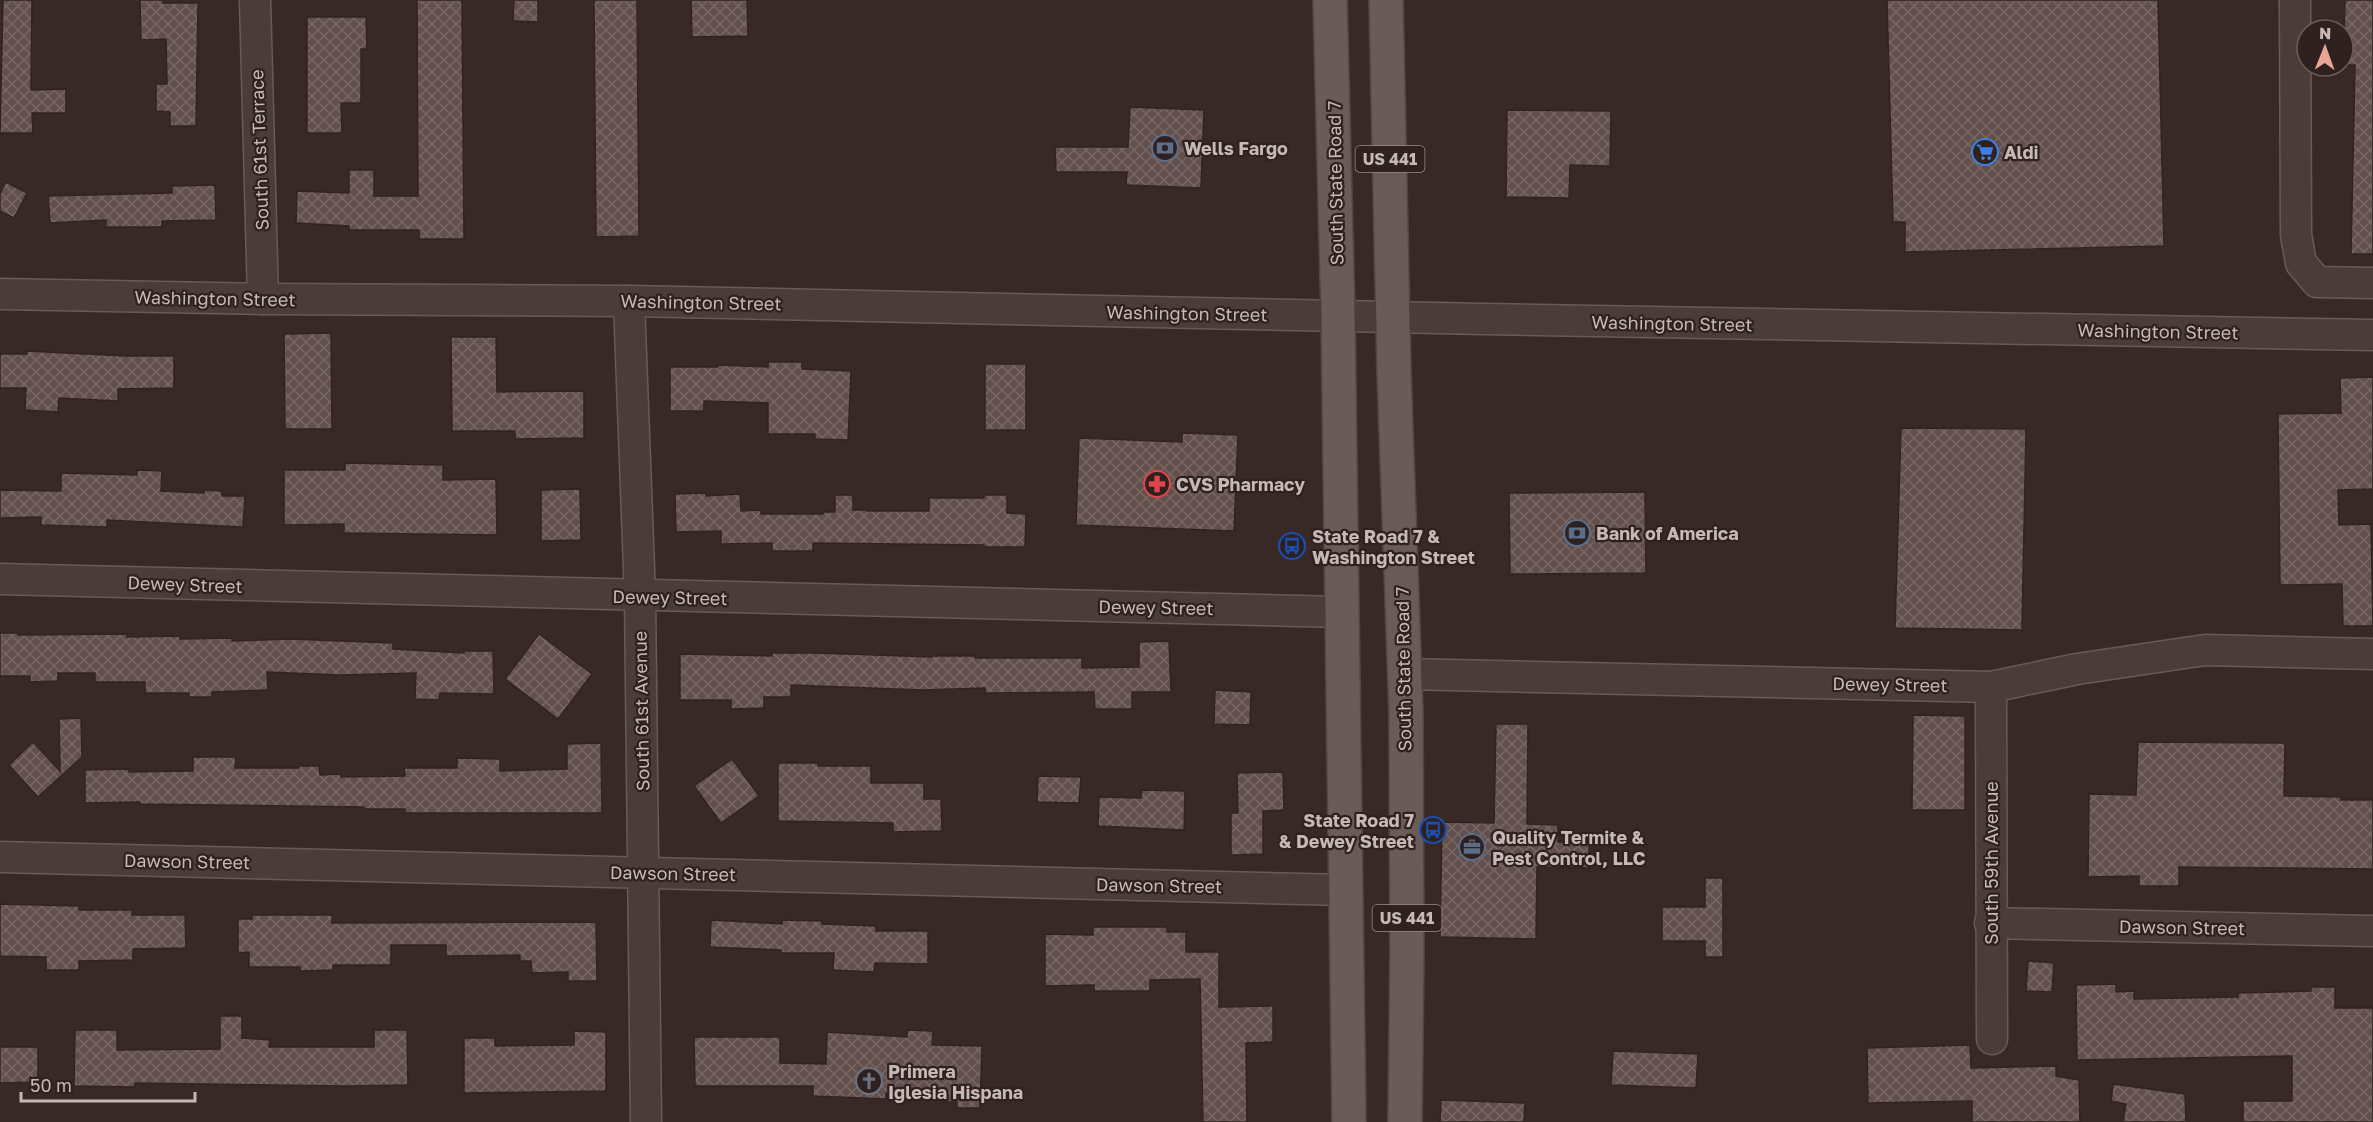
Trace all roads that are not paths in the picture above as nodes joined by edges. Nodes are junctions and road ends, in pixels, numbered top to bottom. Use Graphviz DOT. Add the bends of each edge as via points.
graph roads {
  1 [pos="255,0"];
  2 [pos="1330,0"];
  3 [pos="1386,0"];
  4 [pos="2295,0"];
  5 [pos="2373,283"];
  6 [pos="0,294"];
  7 [pos="263,299"];
  8 [pos="629,301"];
  9 [pos="1338,316"];
  10 [pos="1393,317"];
  11 [pos="2373,335"];
  12 [pos="0,579"];
  13 [pos="640,596"];
  14 [pos="1341,612"];
  15 [pos="2373,654"];
  16 [pos="1404,674"];
  17 [pos="1991,687"];
  18 [pos="0,857"];
  19 [pos="642,872"];
  20 [pos="1345,890"];
  21 [pos="1990,923"];
  22 [pos="2373,931"];
  23 [pos="1992,1039"];
  24 [pos="1349,1080"];
  25 [pos="646,1122"];
  26 [pos="1349,1122"];
  27 [pos="1366,1122"];
  28 [pos="1405,1122"];
  1 -- 7 [label="street, South 61st Terrace"];
  2 -- 9 [label="main road, South State Road 7 / US 441"];
  3 -- 10 [label="main road, South State Road 7 / US 441"];
  4 -- 5 [label="street" via="2296,235 2301,264 2317,282"];
  6 -- 7 [label="street, Washington Street"];
  7 -- 8 [label="street, Washington Street"];
  8 -- 9 [label="street, Washington Street"];
  8 -- 13 [label="street, South 61st Avenue"];
  9 -- 10 [label="street, Washington Street"];
  9 -- 14 [label="main road, South State Road 7 / US 441"];
  10 -- 11 [label="street, Washington Street"];
  10 -- 16 [label="main road, South State Road 7 / US 441"];
  12 -- 13 [label="street, Dewey Street"];
  13 -- 14 [label="street, Dewey Street"];
  13 -- 19 [label="street, South 61st Avenue"];
  14 -- 20 [label="main road, South State Road 7 / US 441"];
  15 -- 17 [label="street, Dewey Street" via="2205,650 2077,669"];
  16 -- 17 [label="street, Dewey Street"];
  16 -- 28 [label="main road, South State Road 7 / US 441"];
  17 -- 21 [label="street, South 59th Avenue"];
  18 -- 19 [label="street, Dawson Street"];
  19 -- 20 [label="street, Dawson Street"];
  19 -- 25 [label="street, South 61st Avenue"];
  20 -- 24 [label="main road, South State Road 7 / US 441"];
  21 -- 22 [label="street, Dawson Street"];
  21 -- 23 [label="street, South 59th Avenue"];
  24 -- 26 [label="main road, South State Road 7 / US 441"];
  24 -- 27 [label="main road"];
}
